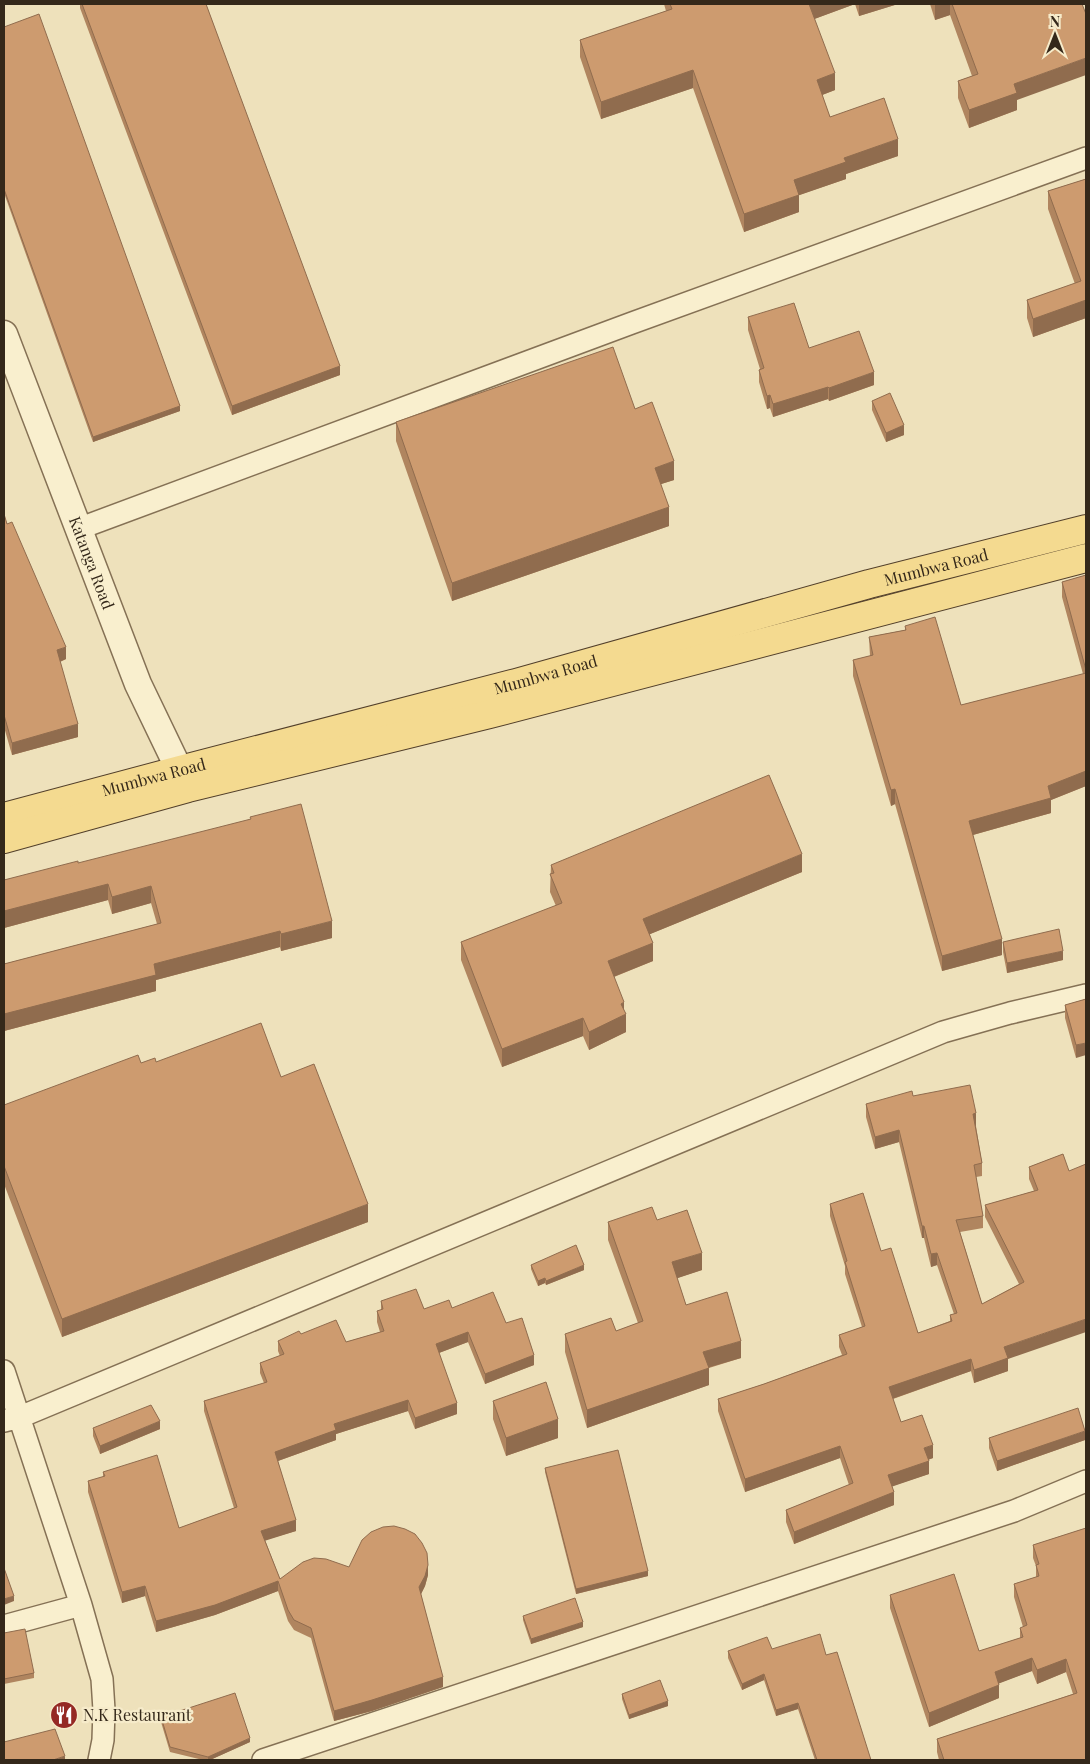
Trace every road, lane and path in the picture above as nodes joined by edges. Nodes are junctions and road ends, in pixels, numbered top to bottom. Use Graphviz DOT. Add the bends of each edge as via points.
graph roads {
  1 [pos="1086,158"];
  2 [pos="4,334"];
  3 [pos="78,529"];
  4 [pos="1086,529"];
  5 [pos="1086,558"];
  6 [pos="184,779"];
  7 [pos="4,817"];
  8 [pos="4,839"];
  9 [pos="1086,995"];
  10 [pos="4,1370"];
  11 [pos="12,1419"];
  12 [pos="1086,1481"];
  13 [pos="81,1605"];
  14 [pos="4,1626"];
  15 [pos="99,1760"];
  16 [pos="263,1760"];
  1 -- 3 [label="street"];
  2 -- 3 [label="street, Katanga Road"];
  3 -- 6 [label="street, Katanga Road" via="138,684"];
  4 -- 6 [label="main road, Mumbwa Road" via="869,584"];
  5 -- 6 [label="main road, Mumbwa Road" via="490,714"];
  6 -- 7 [label="main road, Mumbwa Road"];
  6 -- 8 [label="main road, Mumbwa Road"];
  9 -- 11 [label="street" via="943,1032"];
  10 -- 11 [label="street"];
  11 -- 13 [label="street"];
  12 -- 16 [label="street" via="1014,1511"];
  13 -- 14 [label="street"];
  13 -- 15 [label="street" via="102,1678 103,1733"];
}
